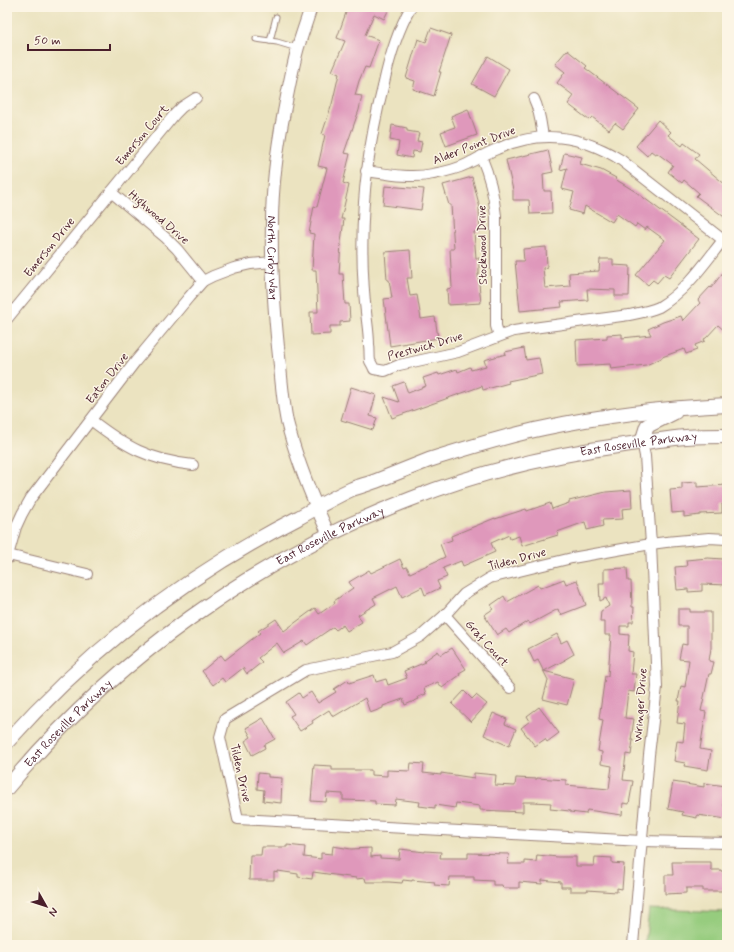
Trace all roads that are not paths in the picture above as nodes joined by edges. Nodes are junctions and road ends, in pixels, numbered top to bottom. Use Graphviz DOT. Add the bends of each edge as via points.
graph roads {
  1 [pos="311,7"];
  2 [pos="411,7"];
  3 [pos="276,17"];
  4 [pos="256,39"];
  5 [pos="270,41"];
  6 [pos="298,48"];
  7 [pos="196,98"];
  8 [pos="534,99"];
  9 [pos="543,137"];
  10 [pos="481,156"];
  11 [pos="366,170"];
  12 [pos="111,192"];
  13 [pos="725,241"];
  14 [pos="272,262"];
  15 [pos="204,281"];
  16 [pos="7,319"];
  17 [pos="499,336"];
  18 [pos="727,405"];
  19 [pos="684,408"];
  20 [pos="91,420"];
  21 [pos="727,436"];
  22 [pos="642,442"];
  23 [pos="193,465"];
  24 [pos="317,508"];
  25 [pos="329,535"];
  26 [pos="727,538"];
  27 [pos="651,544"];
  28 [pos="8,557"];
  29 [pos="87,574"];
  30 [pos="445,615"];
  31 [pos="510,688"];
  32 [pos="7,742"];
  33 [pos="7,788"];
  34 [pos="642,841"];
  35 [pos="727,843"];
  36 [pos="633,945"];
  1 -- 6 [label="street, North Cirby Way"];
  2 -- 11 [label="street, Prestwick Drive" via="403,20 388,67"];
  3 -- 5 [label="lane"];
  4 -- 5 [label="lane"];
  5 -- 6 [label="lane"];
  6 -- 14 [label="street, North Cirby Way" via="288,87 276,165"];
  7 -- 12 [label="street, Emerson Court" via="179,111"];
  8 -- 9 [label="street" via="540,112"];
  9 -- 10 [label="street, Alder Point Drive" via="513,142"];
  9 -- 13 [label="street, Alder Point Drive" via="570,139 609,152"];
  10 -- 11 [label="street, Alder Point Drive" via="466,164 431,175 409,176"];
  10 -- 17 [label="street, Stockwood Drive" via="491,184 496,216 496,326"];
  11 -- 17 [label="street, Prestwick Drive" via="362,209 362,269 370,360 374,369 385,371 400,365 458,352"];
  12 -- 15 [label="street, Highwood Drive" via="172,244"];
  12 -- 16 [label="street, Emerson Drive"];
  13 -- 17 [label="street, Prestwick Drive" via="688,284 658,307 644,312 514,331"];
  14 -- 15 [label="street, Eaton Drive" via="234,268"];
  14 -- 24 [label="street, North Cirby Way" via="282,396 293,445"];
  15 -- 20 [label="street, Eaton Drive" via="140,356"];
  18 -- 19 [label="main road"];
  19 -- 22 [label="main road" via="647,426"];
  19 -- 24 [label="main road" via="608,416 517,434 428,461 352,489"];
  20 -- 23 [label="street" via="116,439 144,454"];
  20 -- 28 [label="street, Eaton Drive" via="22,514"];
  21 -- 22 [label="main road, East Roseville Parkway" via="684,437"];
  22 -- 25 [label="main road, East Roseville Parkway" via="580,451 493,472 412,498"];
  22 -- 27 [label="street, Wringer Drive"];
  24 -- 25 [label="street, North Cirby Way"];
  24 -- 32 [label="main road" via="262,536 206,570 148,612 80,668"];
  25 -- 33 [label="main road, East Roseville Parkway" via="222,595 142,654 66,723"];
  26 -- 27 [label="street, Tilden Drive"];
  27 -- 30 [label="street, Tilden Drive" via="572,558 490,578 464,594"];
  27 -- 34 [label="street, Wringer Drive" via="657,687"];
  28 -- 29 [label="street"];
  30 -- 31 [label="street, Graf Court"];
  30 -- 34 [label="street, Tilden Drive" via="421,636 392,652 306,670 225,719 220,737 238,819"];
  34 -- 35 [label="street, Tilden Drive"];
  34 -- 36 [label="street, Wringer Drive"];
}
